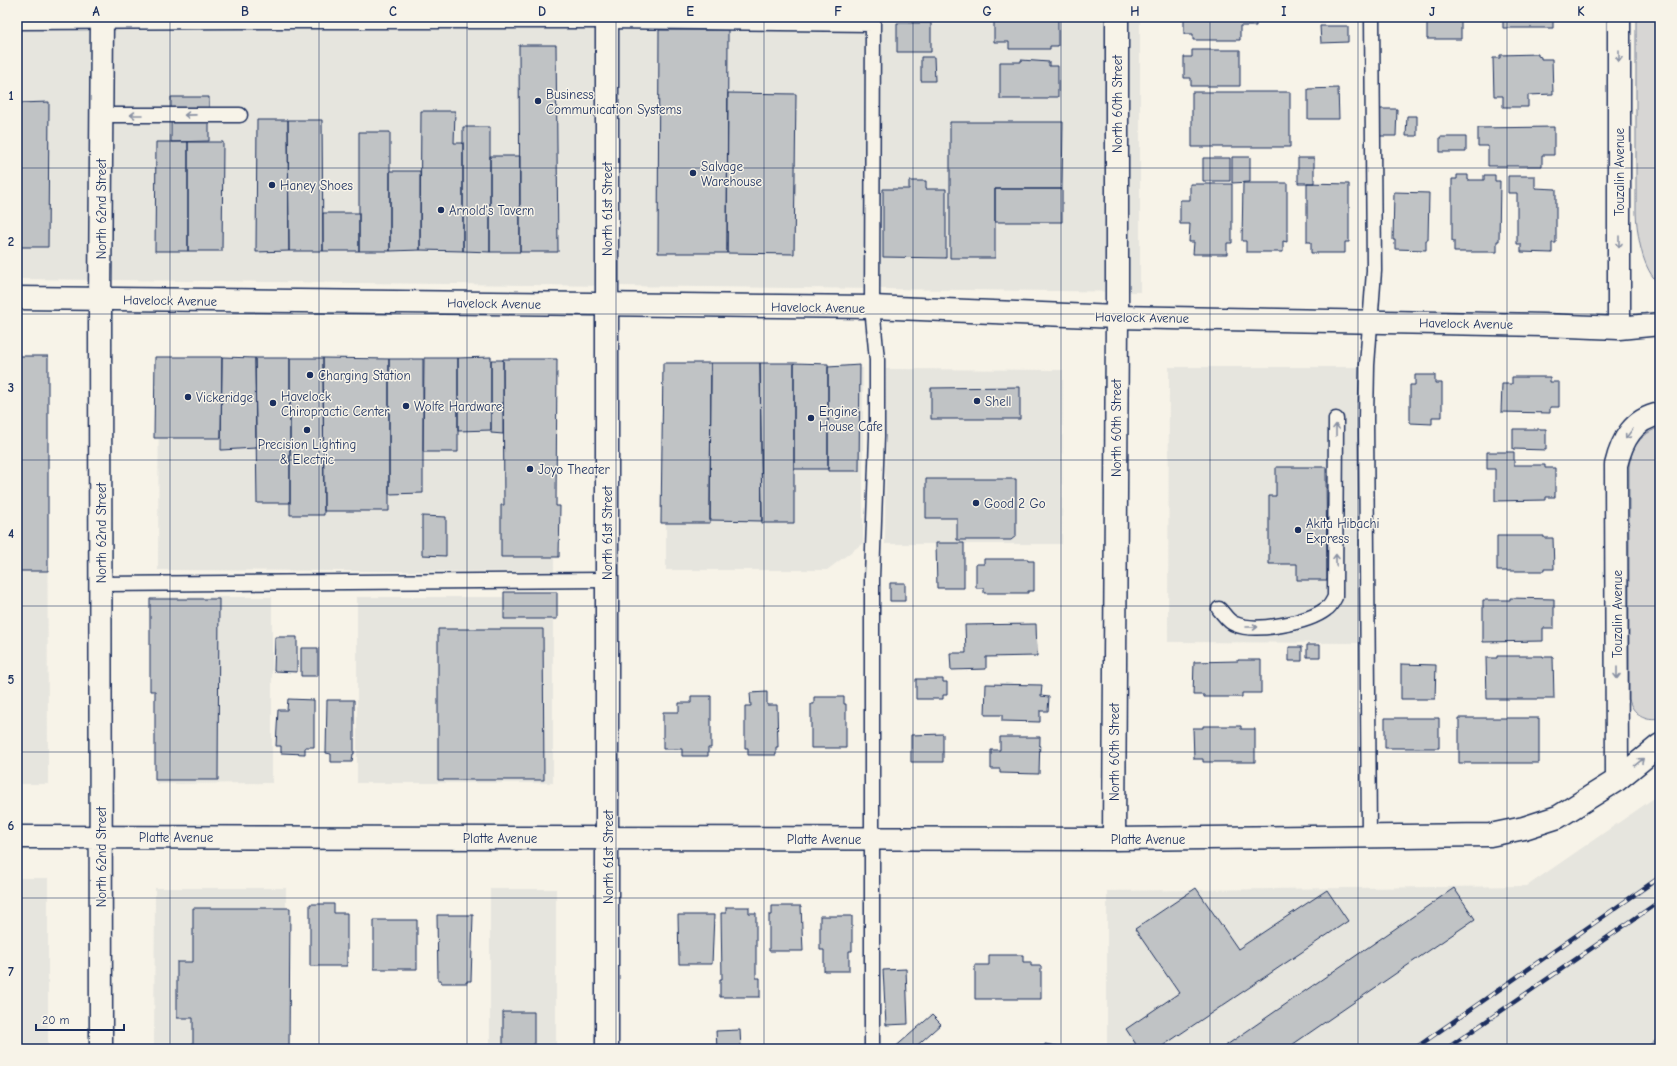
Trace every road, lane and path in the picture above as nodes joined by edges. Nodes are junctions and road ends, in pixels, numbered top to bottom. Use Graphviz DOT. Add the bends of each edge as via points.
graph roads {
  1 [pos="1117,17"];
  2 [pos="1372,17"];
  3 [pos="1619,17"];
  4 [pos="607,19"];
  5 [pos="102,20"];
  6 [pos="873,21"];
  7 [pos="17,22"];
  8 [pos="101,115"];
  9 [pos="240,115"];
  10 [pos="17,298"];
  11 [pos="100,300"];
  12 [pos="607,304"];
  13 [pos="872,307"];
  14 [pos="1117,317"];
  15 [pos="1369,322"];
  16 [pos="1660,324"];
  17 [pos="1619,328"];
  18 [pos="1660,337"];
  19 [pos="1660,414"];
  20 [pos="1336,419"];
  21 [pos="606,580"];
  22 [pos="101,584"];
  23 [pos="1219,609"];
  24 [pos="1660,745"];
  25 [pos="1617,780"];
  26 [pos="101,837"];
  27 [pos="1369,837"];
  28 [pos="17,838"];
  29 [pos="607,838"];
  30 [pos="872,839"];
  31 [pos="1114,839"];
  32 [pos="101,1049"];
  33 [pos="607,1049"];
  34 [pos="872,1049"];
  1 -- 14 [label="street, North 60th Street"];
  2 -- 15 [label="lane" via="1374,271"];
  3 -- 17 [label="street, Touzalin Avenue, one-way"];
  4 -- 5 [label="lane"];
  4 -- 6 [label="lane"];
  4 -- 12 [label="street, North 61st Street"];
  5 -- 7 [label="lane"];
  5 -- 8 [label="street, North 62nd Street"];
  6 -- 13 [label="lane"];
  9 -- 8 [label="lane, one-way"];
  8 -- 11 [label="street, North 62nd Street"];
  10 -- 11 [label="street, Havelock Avenue"];
  11 -- 12 [label="street, Havelock Avenue"];
  11 -- 22 [label="street, North 62nd Street"];
  12 -- 13 [label="street, Havelock Avenue"];
  12 -- 21 [label="street, North 61st Street"];
  13 -- 14 [label="street, Havelock Avenue"];
  13 -- 30 [label="lane" via="877,360 877,436 872,578"];
  14 -- 15 [label="street, Havelock Avenue"];
  14 -- 31 [label="street, North 60th Street"];
  15 -- 17 [label="street, Havelock Avenue"];
  15 -- 27 [label="lane" via="1366,412"];
  16 -- 17 [label="street, Havelock Avenue"];
  17 -- 18 [label="street, Havelock Avenue"];
  19 -- 25 [label="street, Touzalin Avenue, one-way" via="1641,420 1629,432 1620,448 1616,464"];
  23 -- 20 [label="lane, one-way" via="1231,623 1239,626 1280,626 1327,609 1335,597"];
  21 -- 22 [label="lane"];
  21 -- 29 [label="street, North 61st Street"];
  22 -- 26 [label="street, North 62nd Street"];
  25 -- 24 [label="street, one-way"];
  25 -- 27 [label="street, Platte Avenue" via="1558,817 1524,828 1490,835"];
  26 -- 28 [label="street, Platte Avenue"];
  26 -- 29 [label="street, Platte Avenue"];
  26 -- 32 [label="street, North 62nd Street"];
  27 -- 31 [label="street, Platte Avenue"];
  29 -- 30 [label="street, Platte Avenue"];
  29 -- 33 [label="street, North 61st Street"];
  30 -- 31 [label="street, Platte Avenue"];
  30 -- 34 [label="lane"];
}
